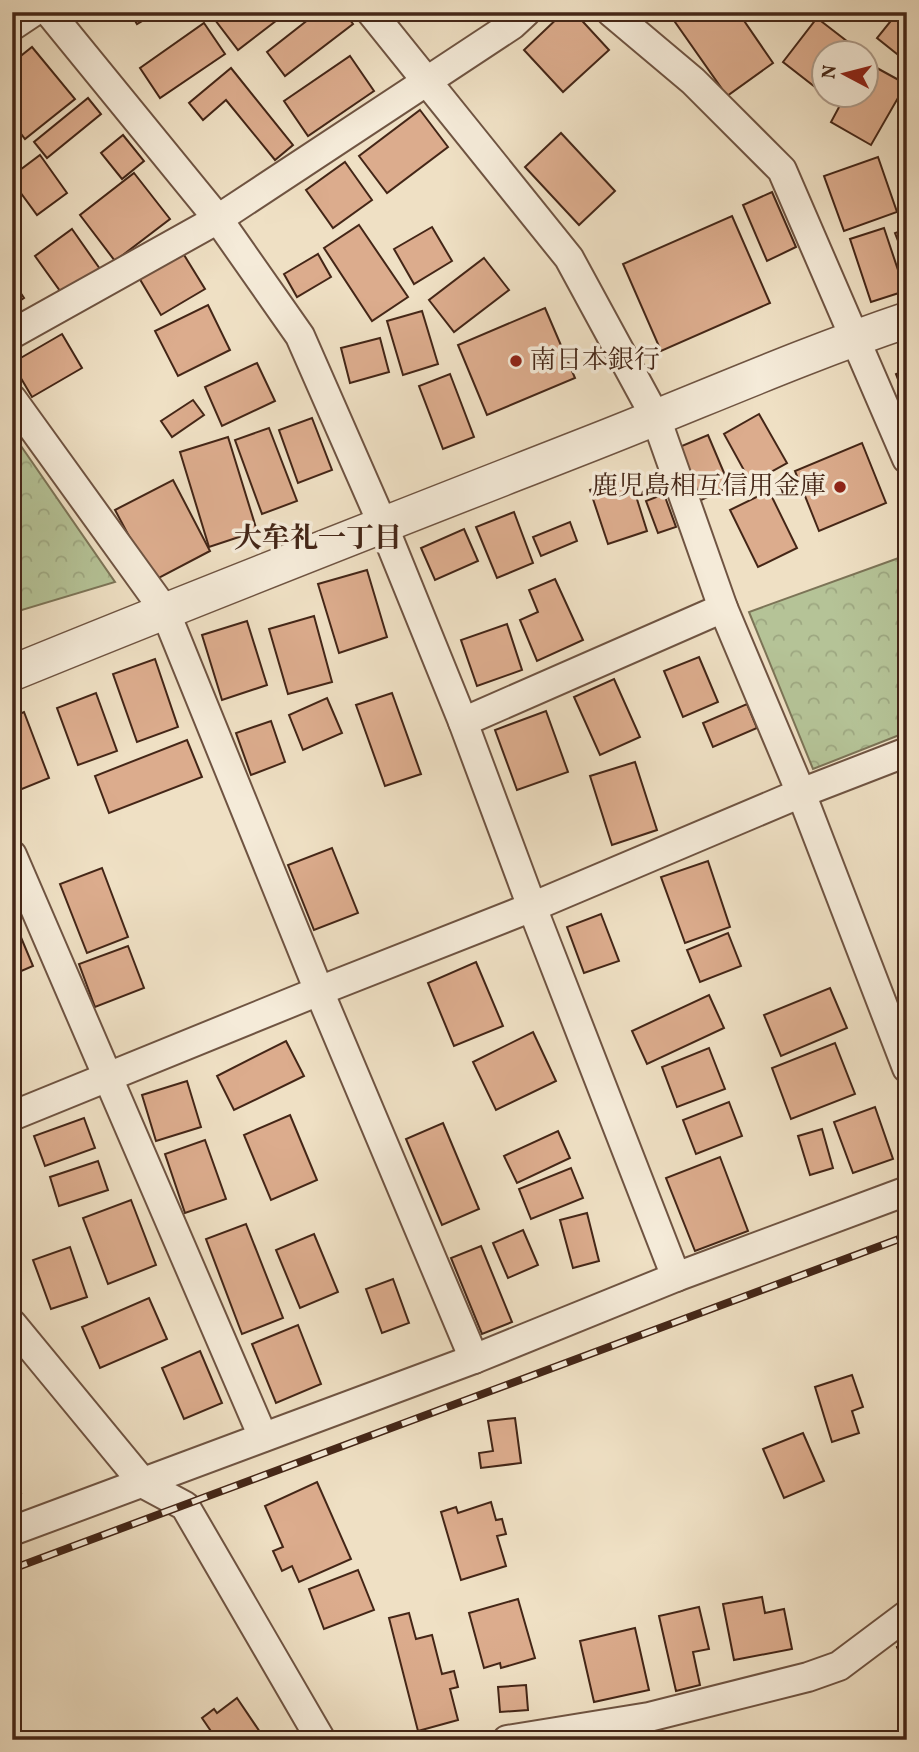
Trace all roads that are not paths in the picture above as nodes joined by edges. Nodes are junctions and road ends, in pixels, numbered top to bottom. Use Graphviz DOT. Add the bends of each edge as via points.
graph roads {
  1 [pos="33,12"];
  2 [pos="49,12"];
  3 [pos="371,12"];
  4 [pos="526,12"];
  5 [pos="611,12"];
  6 [pos="12,26"];
  7 [pos="426,81"];
  8 [pos="218,219"];
  9 [pos="907,320"];
  10 [pos="12,334"];
  11 [pos="854,338"];
  12 [pos="12,399"];
  13 [pos="656,418"];
  14 [pos="907,459"];
  15 [pos="383,525"];
  16 [pos="723,608"];
  17 [pos="165,611"];
  18 [pos="12,673"];
  19 [pos="463,722"];
  20 [pos="907,751"];
  21 [pos="801,793"];
  22 [pos="12,855"];
  23 [pos="532,907"];
  24 [pos="319,991"];
  25 [pos="907,1068"];
  26 [pos="108,1077"];
  27 [pos="12,1116"];
  28 [pos="907,1191"];
  29 [pos="676,1277"];
  30 [pos="12,1324"];
  31 [pos="474,1359"];
  32 [pos="263,1437"];
  33 [pos="144,1483"];
  34 [pos="12,1531"];
  35 [pos="907,1615"];
  36 [pos="653,1728"];
  37 [pos="321,1740"];
  38 [pos="507,1740"];
  1 -- 6 [label="street"];
  2 -- 8 [label="street"];
  3 -- 7 [label="street"];
  4 -- 7 [label="street"];
  5 -- 11 [label="street" via="693,81 782,170"];
  7 -- 8 [label="street"];
  7 -- 13 [label="street" via="569,258"];
  8 -- 10 [label="street"];
  8 -- 15 [label="street" via="300,336"];
  9 -- 11 [label="street"];
  11 -- 13 [label="street"];
  11 -- 14 [label="street"];
  12 -- 17 [label="street"];
  13 -- 15 [label="street"];
  13 -- 16 [label="street"];
  15 -- 17 [label="street"];
  15 -- 19 [label="street"];
  16 -- 19 [label="street"];
  16 -- 21 [label="street"];
  17 -- 18 [label="street"];
  17 -- 24 [label="street"];
  19 -- 23 [label="street"];
  20 -- 21 [label="street"];
  21 -- 23 [label="street"];
  21 -- 25 [label="street"];
  22 -- 26 [label="street"];
  23 -- 24 [label="street"];
  23 -- 29 [label="street"];
  24 -- 26 [label="street"];
  24 -- 31 [label="street"];
  26 -- 27 [label="street"];
  26 -- 32 [label="street"];
  28 -- 29 [label="street"];
  29 -- 31 [label="street"];
  30 -- 33 [label="street"];
  31 -- 32 [label="street"];
  32 -- 33 [label="street"];
  33 -- 34 [label="street"];
  33 -- 37 [label="street" via="186,1506"];
  35 -- 36 [label="street" via="839,1666"];
  36 -- 38 [label="street"];
}
